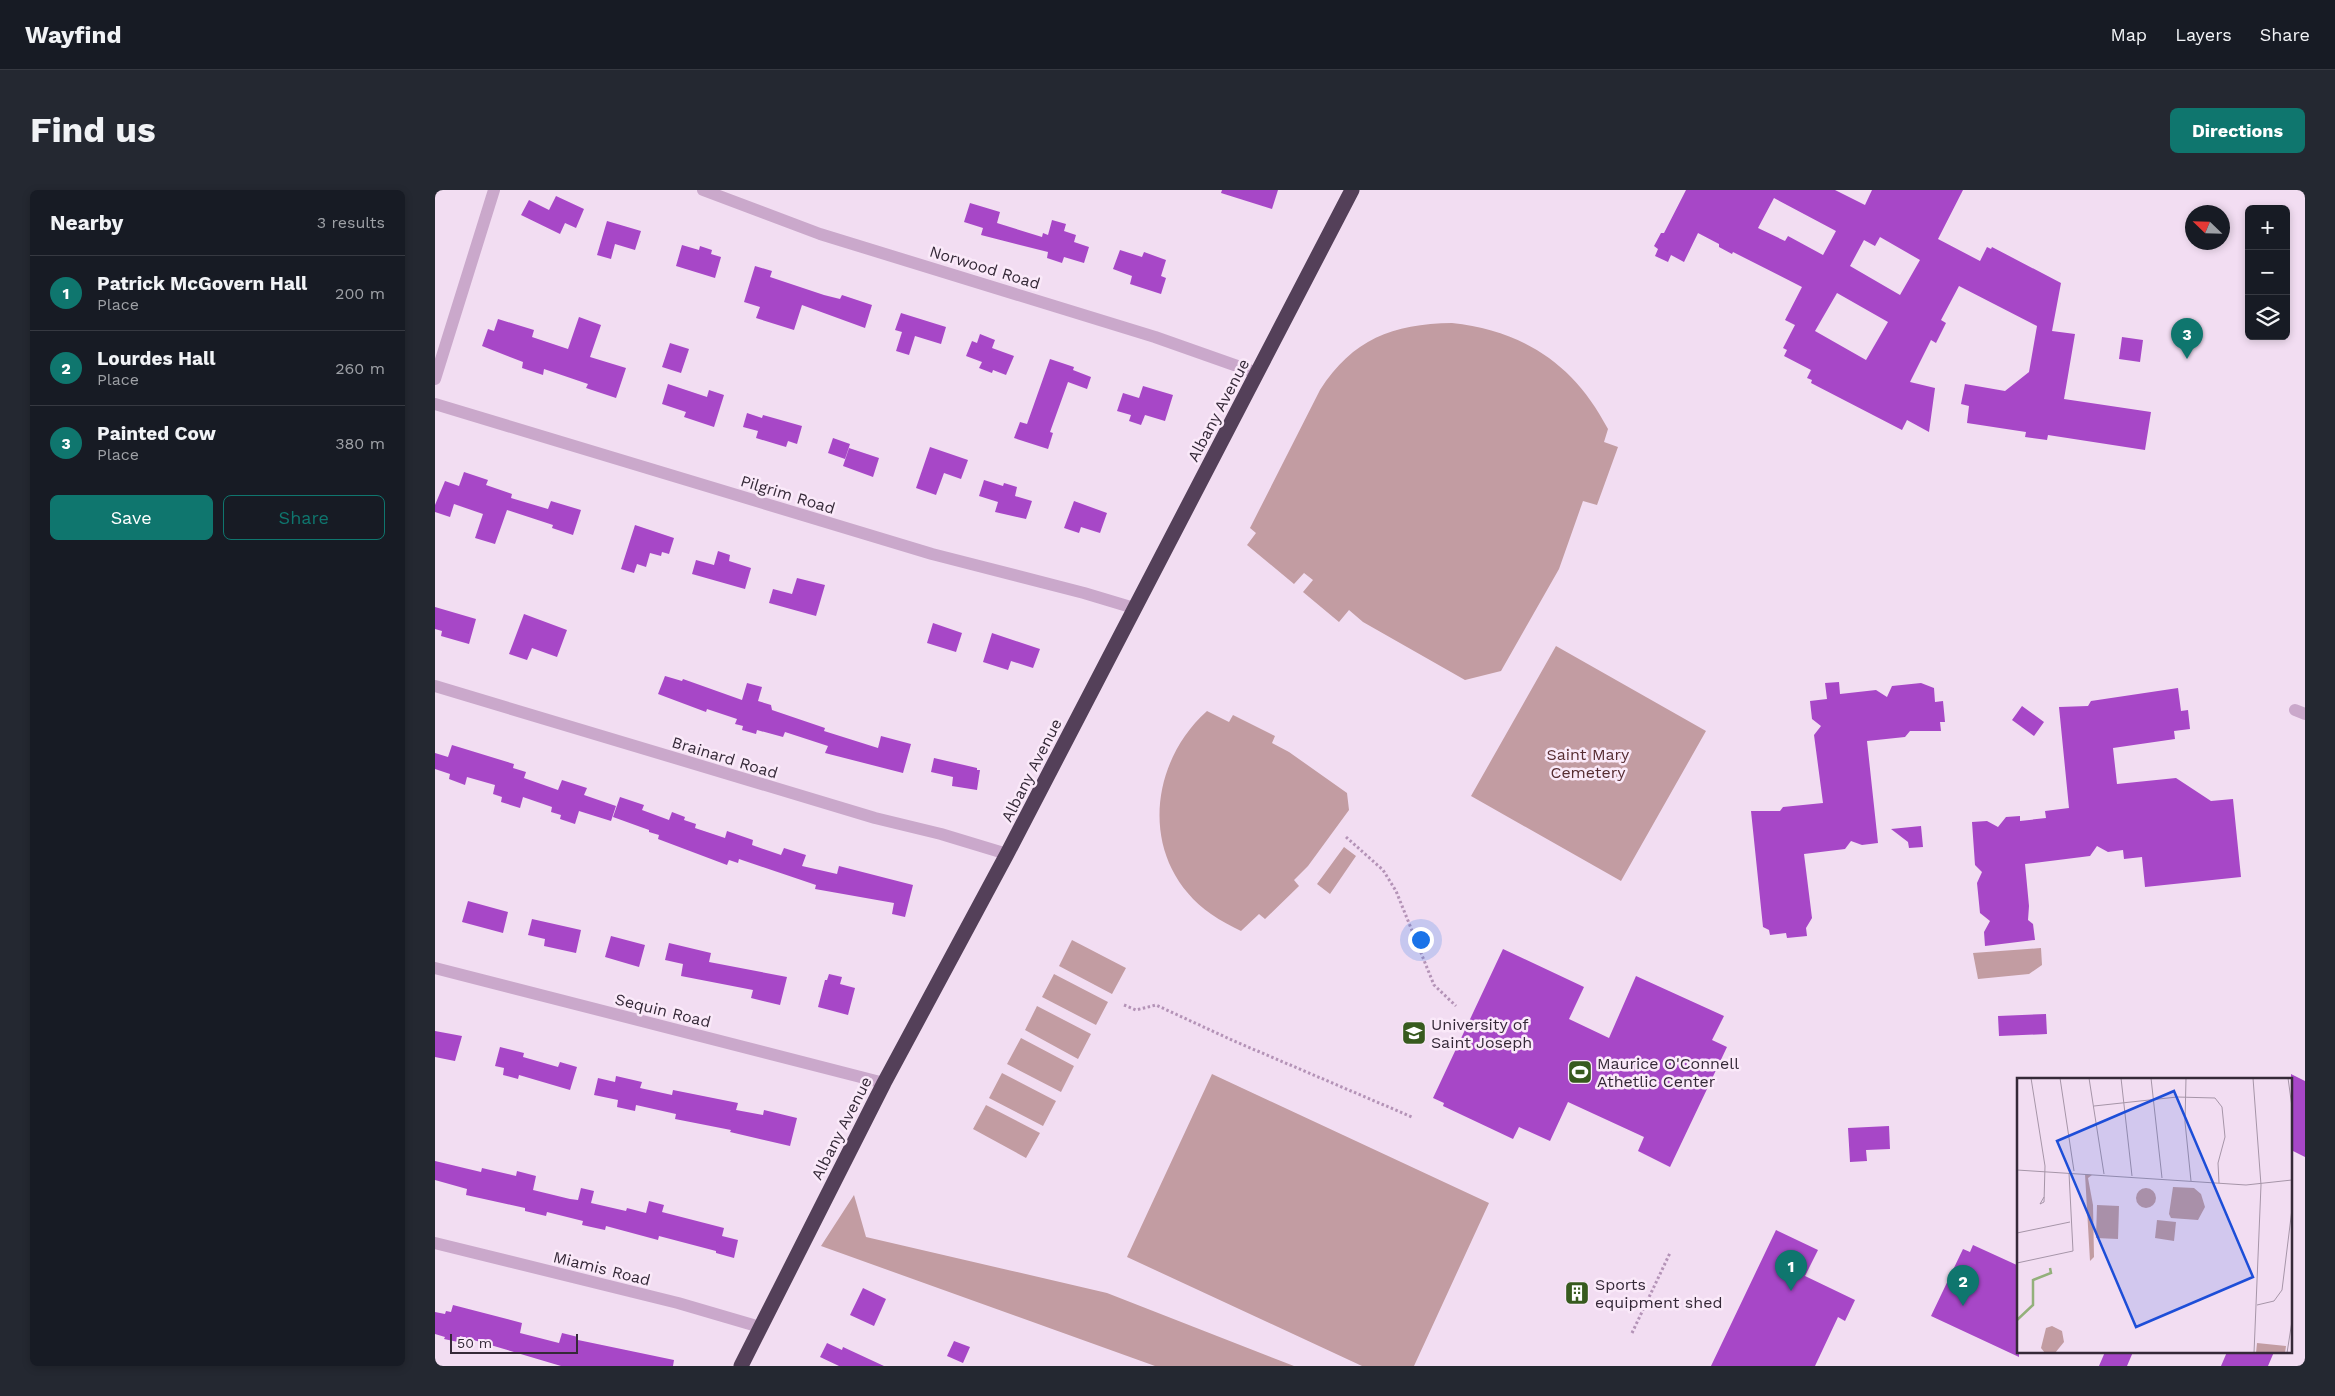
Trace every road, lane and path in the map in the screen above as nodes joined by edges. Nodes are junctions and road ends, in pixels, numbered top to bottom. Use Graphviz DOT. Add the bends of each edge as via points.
graph roads {
  1 [pos="494,190"];
  2 [pos="703,190"];
  3 [pos="1352,190"];
  4 [pos="1257,373"];
  5 [pos="435,379"];
  6 [pos="435,404"];
  7 [pos="1134,608"];
  8 [pos="435,686"];
  9 [pos="1346,837"];
  10 [pos="1007,854"];
  11 [pos="435,968"];
  12 [pos="1124,1005"];
  13 [pos="1456,1006"];
  14 [pos="884,1083"];
  15 [pos="1412,1117"];
  16 [pos="435,1243"];
  17 [pos="1670,1253"];
  18 [pos="759,1328"];
  19 [pos="1632,1333"];
  20 [pos="741,1366"];
  1 -- 5 [label="street"];
  2 -- 4 [label="street, Norwood Road" via="820,234 1155,337"];
  3 -- 4 [label="highway, Albany Avenue"];
  4 -- 7 [label="highway, Albany Avenue"];
  6 -- 7 [label="street, Pilgrim Road" via="932,554"];
  7 -- 10 [label="highway, Albany Avenue"];
  8 -- 10 [label="street, Brainard Road" via="865,816"];
  9 -- 13 [label="path" via="1383,870 1434,985"];
  10 -- 14 [label="highway, Albany Avenue"];
  11 -- 14 [label="street, Sequin Road"];
  12 -- 15 [label="path" via="1136,1010 1157,1005"];
  14 -- 18 [label="highway, Albany Avenue"];
  16 -- 18 [label="street, Miamis Road" via="677,1303"];
  17 -- 19 [label="path"];
  18 -- 20 [label="highway, Albany Avenue"];
}
